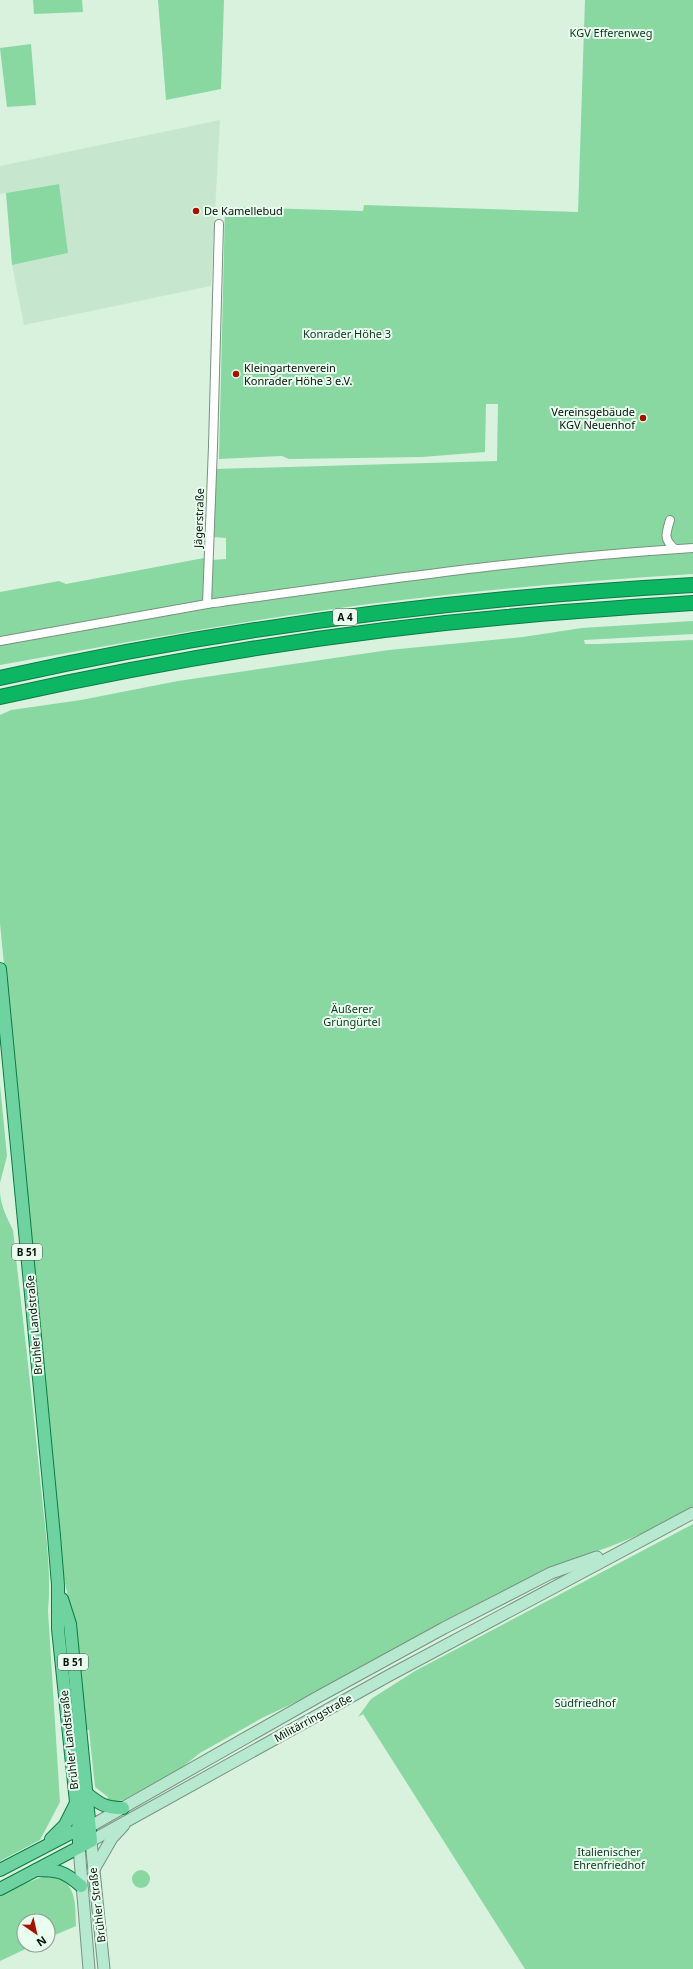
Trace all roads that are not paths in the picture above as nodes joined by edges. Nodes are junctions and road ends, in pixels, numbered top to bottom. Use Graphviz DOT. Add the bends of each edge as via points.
graph roads {
  1 [pos="219,224"];
  2 [pos="670,520"];
  3 [pos="693,548"];
  4 [pos="675,549"];
  5 [pos="693,585"];
  6 [pos="693,603"];
  7 [pos="207,604"];
  8 [pos="0,641"];
  9 [pos="0,678"];
  10 [pos="0,697"];
  11 [pos="0,969"];
  12 [pos="693,1513"];
  13 [pos="626,1548"];
  14 [pos="58,1585"];
  15 [pos="86,1792"];
  16 [pos="76,1803"];
  17 [pos="123,1808"];
  18 [pos="130,1819"];
  19 [pos="84,1829"];
  20 [pos="91,1841"];
  21 [pos="78,1847"];
  22 [pos="43,1848"];
  23 [pos="0,1870"];
  24 [pos="35,1870"];
  25 [pos="93,1872"];
  26 [pos="81,1886"];
  27 [pos="0,1889"];
  28 [pos="89,1969"];
  29 [pos="104,1969"];
  1 -- 7 [label="street, Jägerstraße" via="214,446"];
  2 -- 4 [label="street" via="666,534 668,543"];
  3 -- 4 [label="street"];
  4 -- 7 [label="street" via="411,577"];
  5 -- 9 [label="highway, A 4" via="595,591 404,609 196,638"];
  6 -- 10 [label="highway, A 4" via="506,617 325,638 121,672"];
  7 -- 8 [label="street"];
  11 -- 14 [label="main road, Brühler Landstraße / B 51"];
  12 -- 13 [label="main road, Militärringstraße"];
  13 -- 17 [label="main road, Militärringstraße" via="551,1573 475,1612 309,1702"];
  13 -- 18 [label="main road, Militärringstraße"];
  14 -- 15 [label="main road, Brühler Landstraße / B 51" via="70,1624"];
  14 -- 16 [label="main road, Brühler Landstraße / B 51" via="58,1629"];
  15 -- 17 [label="main road" via="109,1808"];
  15 -- 19 [label="main road, Brühler Landstraße / B 51"];
  16 -- 19 [label="main road, Brühler Landstraße / B 51"];
  16 -- 22 [label="main road" via="65,1825"];
  17 -- 19 [label="main road, Militärringstraße"];
  18 -- 20 [label="main road, Militärringstraße"];
  18 -- 25 [label="main road" via="112,1838"];
  19 -- 20 [label="main road, Brühler Landstraße / B 51"];
  19 -- 21 [label="main road, Brühler Landstraße / B 51"];
  19 -- 22 [label="main road, Militärringstraße"];
  20 -- 21 [label="main road, Militärringstraße"];
  20 -- 25 [label="main road, Brühler Straße"];
  21 -- 24 [label="main road, Militärringstraße"];
  21 -- 26 [label="main road, Brühler Straße"];
  22 -- 23 [label="main road, Militärringstraße"];
  24 -- 26 [label="main road" via="55,1870 67,1874"];
  24 -- 27 [label="main road, Militärringstraße"];
  25 -- 29 [label="main road, Brühler Straße"];
  26 -- 28 [label="main road, Brühler Straße"];
}
